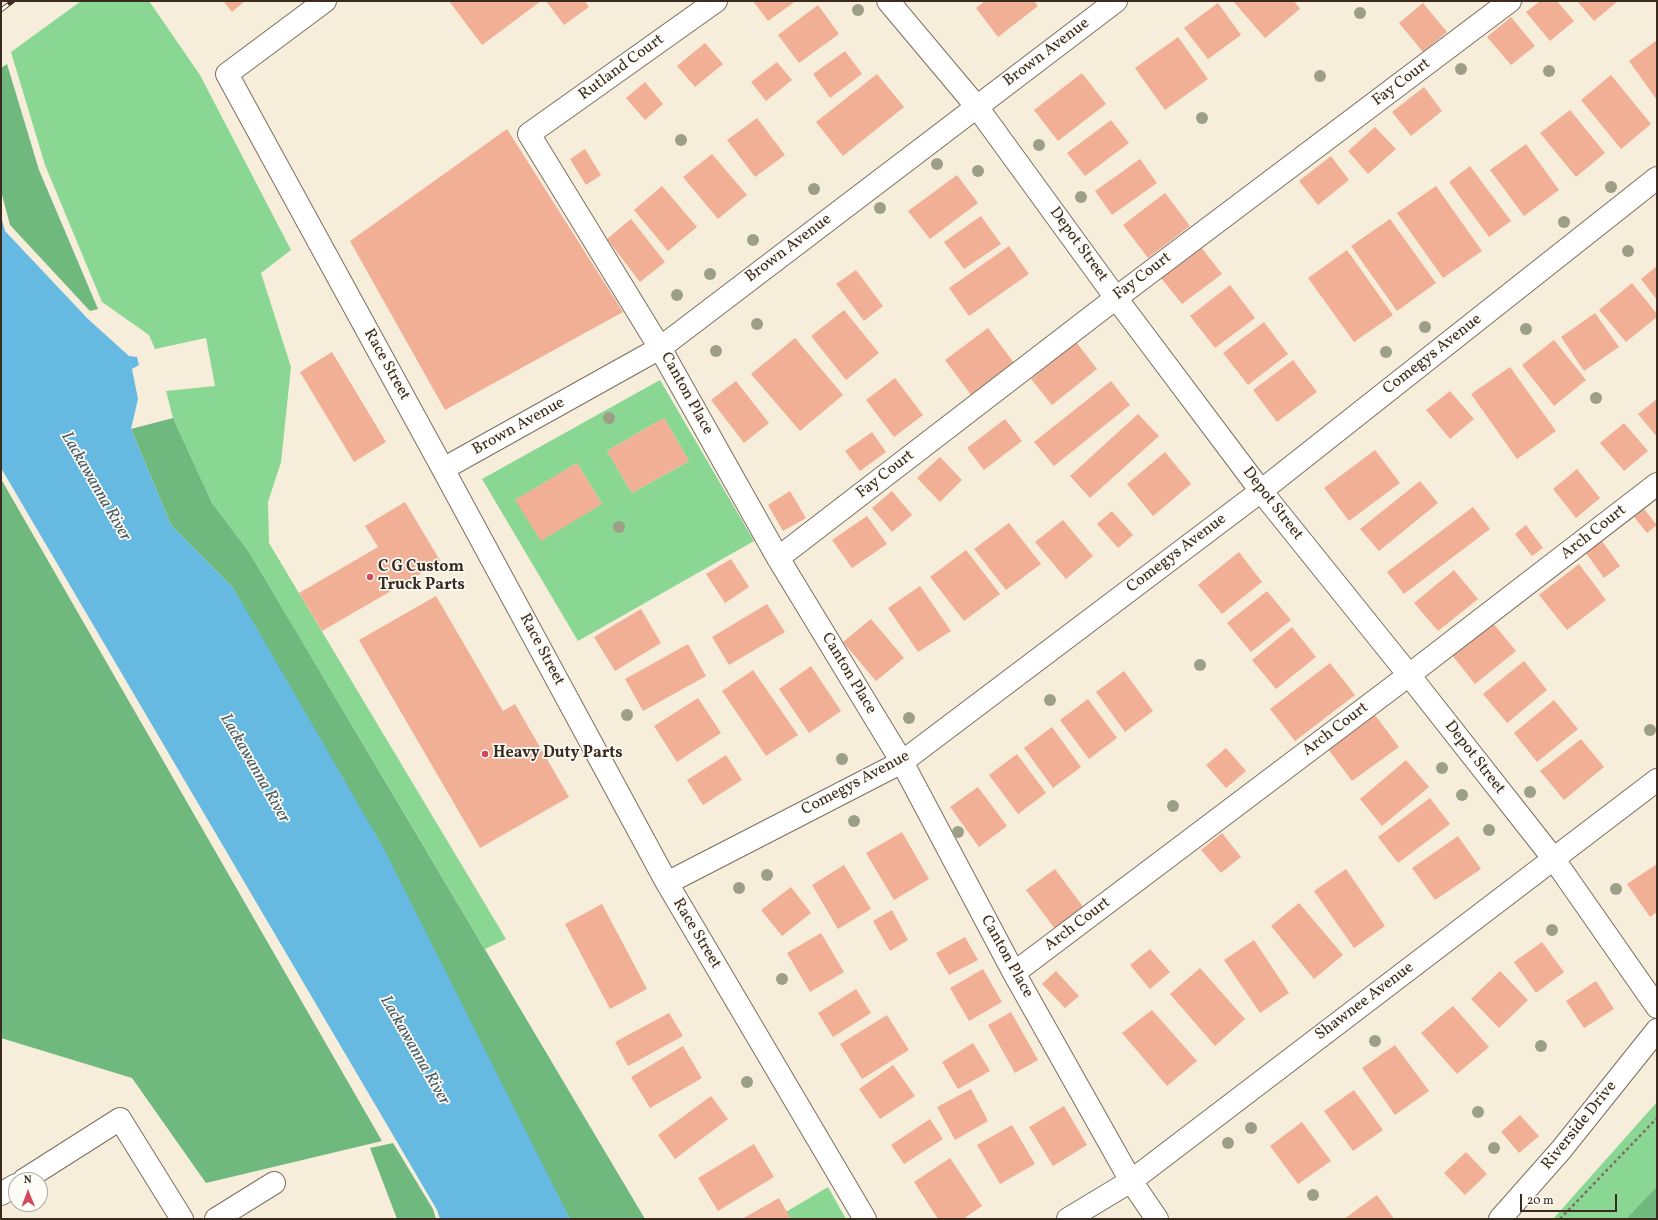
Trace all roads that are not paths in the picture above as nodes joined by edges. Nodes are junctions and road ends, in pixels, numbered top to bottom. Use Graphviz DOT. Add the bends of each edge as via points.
graph roads {
  1 [pos="325,1"];
  2 [pos="716,1"];
  3 [pos="888,1"];
  4 [pos="1116,1"];
  5 [pos="1510,1"];
  6 [pos="977,106"];
  7 [pos="529,134"];
  8 [pos="1657,178"];
  9 [pos="1116,298"];
  10 [pos="660,348"];
  11 [pos="443,469"];
  12 [pos="1657,484"];
  13 [pos="1261,491"];
  14 [pos="778,558"];
  15 [pos="1409,675"];
  16 [pos="902,762"];
  17 [pos="1657,780"];
  18 [pos="1553,858"];
  19 [pos="666,883"];
  20 [pos="1014,973"];
  21 [pos="1657,1007"];
  22 [pos="1657,1030"];
  23 [pos="37,1172"];
  24 [pos="1131,1181"];
  25 [pos="274,1183"];
  26 [pos="182,1219"];
  27 [pos="216,1219"];
  28 [pos="865,1219"];
  29 [pos="1068,1219"];
  30 [pos="1157,1219"];
  31 [pos="1500,1219"];
  1 -- 11 [label="street, Race Street" via="227,74"];
  2 -- 7 [label="street, Rutland Court"];
  3 -- 6 [label="street, Depot Street"];
  4 -- 6 [label="street, Brown Avenue"];
  5 -- 9 [label="street, Fay Court"];
  6 -- 9 [label="street, Depot Street"];
  6 -- 10 [label="street, Brown Avenue"];
  7 -- 10 [label="street, Canton Place"];
  8 -- 13 [label="street, Comegys Avenue"];
  9 -- 13 [label="street, Depot Street"];
  9 -- 14 [label="street, Fay Court"];
  10 -- 11 [label="street, Brown Avenue"];
  10 -- 14 [label="street, Canton Place"];
  11 -- 19 [label="street, Race Street"];
  12 -- 15 [label="street, Arch Court"];
  13 -- 15 [label="street, Depot Street"];
  13 -- 16 [label="street, Comegys Avenue"];
  14 -- 16 [label="street, Canton Place"];
  15 -- 18 [label="street, Depot Street"];
  15 -- 20 [label="street, Arch Court"];
  16 -- 19 [label="street, Comegys Avenue"];
  16 -- 20 [label="street, Canton Place"];
  17 -- 18 [label="street, Shawnee Avenue"];
  18 -- 21 [label="street, Depot Street"];
  18 -- 24 [label="street, Shawnee Avenue"];
  19 -- 28 [label="street, Race Street"];
  20 -- 24 [label="street, Canton Place"];
  22 -- 31 [label="street, Riverside Drive" via="1561,1150"];
  23 -- 26 [label="street" via="120,1119"];
  24 -- 29 [label="street, Shawnee Avenue"];
  24 -- 30 [label="street, Canton Place"];
  25 -- 27 [label="street"];
}
